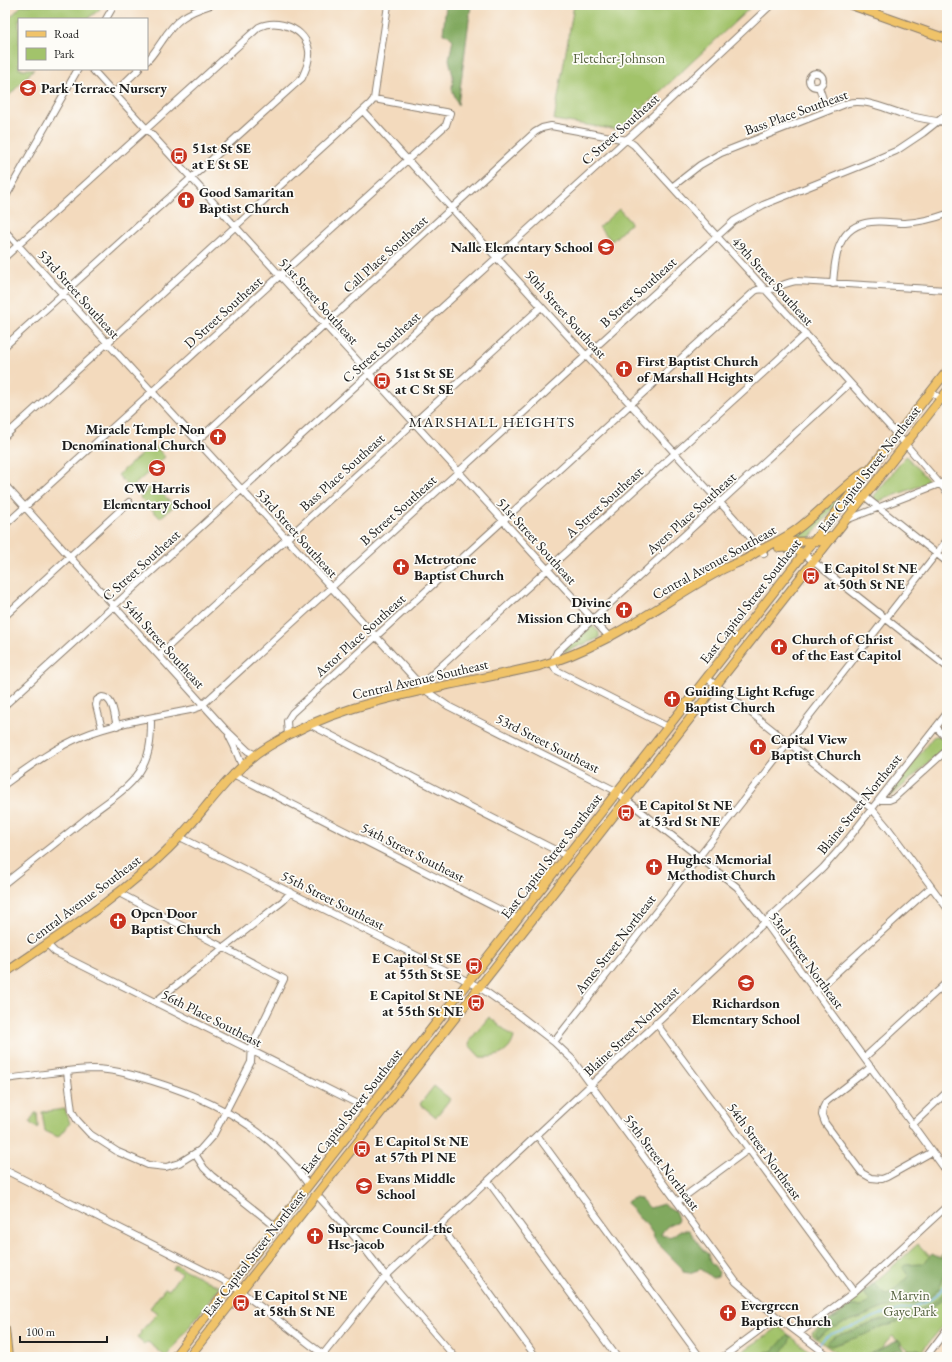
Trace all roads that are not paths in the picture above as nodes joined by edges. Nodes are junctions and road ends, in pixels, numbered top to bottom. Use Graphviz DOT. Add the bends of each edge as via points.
graph roads {
  1 [pos="114,5"];
  2 [pos="211,5"];
  3 [pos="388,5"];
  4 [pos="771,5"];
  5 [pos="851,5"];
  6 [pos="107,18"];
  7 [pos="947,38"];
  8 [pos="148,60"];
  9 [pos="77,70"];
  10 [pos="93,70"];
  11 [pos="138,70"];
  12 [pos="819,87"];
  13 [pos="114,93"];
  14 [pos="374,99"];
  15 [pos="363,111"];
  16 [pos="827,111"];
  17 [pos="947,114"];
  18 [pos="939,121"];
  19 [pos="947,122"];
  20 [pos="146,129"];
  21 [pos="627,140"];
  22 [pos="408,160"];
  23 [pos="191,178"];
  24 [pos="672,187"];
  25 [pos="5,198"];
  26 [pos="452,208"];
  27 [pos="947,214"];
  28 [pos="236,227"];
  29 [pos="5,230"];
  30 [pos="717,236"];
  31 [pos="18,245"];
  32 [pos="5,257"];
  33 [pos="496,257"];
  34 [pos="280,276"];
  35 [pos="833,284"];
  36 [pos="766,290"];
  37 [pos="947,290"];
  38 [pos="63,293"];
  39 [pos="542,307"];
  40 [pos="325,325"];
  41 [pos="806,334"];
  42 [pos="107,343"];
  43 [pos="5,346"];
  44 [pos="586,355"];
  45 [pos="947,371"];
  46 [pos="369,374"];
  47 [pos="850,383"];
  48 [pos="947,391"];
  49 [pos="152,392"];
  50 [pos="931,392"];
  51 [pos="944,401"];
  52 [pos="631,405"];
  53 [pos="414,423"];
  54 [pos="5,436"];
  55 [pos="901,439"];
  56 [pos="197,441"];
  57 [pos="675,454"];
  58 [pos="875,463"];
  59 [pos="458,472"];
  60 [pos="947,481"];
  61 [pos="940,484"];
  62 [pos="5,485"];
  63 [pos="242,490"];
  64 [pos="947,492"];
  65 [pos="864,496"];
  66 [pos="129,502"];
  67 [pos="720,503"];
  68 [pos="25,507"];
  69 [pos="879,508"];
  70 [pos="846,520"];
  71 [pos="503,521"];
  72 [pos="5,525"];
  73 [pos="833,536"];
  74 [pos="286,539"];
  75 [pos="947,540"];
  76 [pos="813,542"];
  77 [pos="774,549"];
  78 [pos="763,552"];
  79 [pos="804,554"];
  80 [pos="936,554"];
  81 [pos="70,557"];
  82 [pos="813,562"];
  83 [pos="947,562"];
  84 [pos="548,570"];
  85 [pos="331,588"];
  86 [pos="114,606"];
  87 [pos="5,616"];
  88 [pos="886,618"];
  89 [pos="592,619"];
  90 [pos="375,637"];
  91 [pos="610,638"];
  92 [pos="159,655"];
  93 [pos="552,663"];
  94 [pos="947,666"];
  95 [pos="707,678"];
  96 [pos="716,686"];
  97 [pos="424,690"];
  98 [pos="203,704"];
  99 [pos="5,705"];
  100 [pos="947,713"];
  101 [pos="151,718"];
  102 [pos="309,724"];
  103 [pos="117,726"];
  104 [pos="668,727"];
  105 [pos="936,727"];
  106 [pos="102,729"];
  107 [pos="225,729"];
  108 [pos="288,735"];
  109 [pos="947,739"];
  110 [pos="788,743"];
  111 [pos="947,750"];
  112 [pos="256,755"];
  113 [pos="242,766"];
  114 [pos="233,774"];
  115 [pos="5,784"];
  116 [pos="617,793"];
  117 [pos="626,799"];
  118 [pos="879,800"];
  119 [pos="872,809"];
  120 [pos="180,837"];
  121 [pos="567,856"];
  122 [pos="699,856"];
  123 [pos="5,882"];
  124 [pos="931,887"];
  125 [pos="291,892"];
  126 [pos="119,893"];
  127 [pos="947,908"];
  128 [pos="518,919"];
  129 [pos="765,922"];
  130 [pos="47,944"];
  131 [pos="224,948"];
  132 [pos="5,973"];
  133 [pos="947,982"];
  134 [pos="474,985"];
  135 [pos="815,992"];
  136 [pos="155,1002"];
  137 [pos="656,1023"];
  138 [pos="554,1042"];
  139 [pos="252,1051"];
  140 [pos="864,1058"];
  141 [pos="871,1067"];
  142 [pos="67,1072"];
  143 [pos="5,1079"];
  144 [pos="590,1085"];
  145 [pos="947,1092"];
  146 [pos="368,1109"];
  147 [pos="225,1112"];
  148 [pos="912,1125"];
  149 [pos="537,1135"];
  150 [pos="749,1149"];
  151 [pos="932,1152"];
  152 [pos="195,1154"];
  153 [pos="5,1170"];
  154 [pos="947,1172"];
  155 [pos="488,1180"];
  156 [pos="309,1185"];
  157 [pos="317,1195"];
  158 [pos="676,1202"];
  159 [pos="947,1206"];
  160 [pos="440,1225"];
  161 [pos="276,1227"];
  162 [pos="386,1276"];
  163 [pos="231,1284"];
  164 [pos="241,1291"];
  165 [pos="854,1292"];
  166 [pos="777,1316"];
  167 [pos="5,1329"];
  168 [pos="947,1329"];
  169 [pos="799,1333"];
  170 [pos="323,1356"];
  171 [pos="828,1356"];
  172 [pos="8,1357"];
  173 [pos="174,1357"];
  174 [pos="189,1357"];
  175 [pos="455,1357"];
  176 [pos="536,1357"];
  177 [pos="617,1357"];
  178 [pos="700,1357"];
  179 [pos="723,1357"];
  180 [pos="926,1357"];
  1 -- 6 [label="street"];
  2 -- 8 [label="street" via="180,18"];
  3 -- 14 [label="street"];
  4 -- 21 [label="street, C Street Southeast"];
  5 -- 7 [label="main road"];
  9 -- 25 [label="street"];
  10 -- 13 [label="street, 51st Street Southeast"];
  11 -- 13 [label="street"];
  12 -- 16 [label="street"];
  13 -- 20 [label="street, 51st Street Southeast"];
  14 -- 15 [label="street"];
  14 -- 22 [label="street, D Street Southeast" via="450,113 446,125"];
  15 -- 22 [label="street, 50th Street Southeast"];
  15 -- 28 [label="street"];
  16 -- 18 [label="street, Bass Place Southeast" via="848,103 865,102 914,117"];
  16 -- 24 [label="street, Bass Place Southeast" via="721,153 700,165"];
  17 -- 18 [label="street, B Street Southeast"];
  18 -- 19 [label="street, Bass Place Southeast"];
  18 -- 30 [label="street, B Street Southeast" via="887,155 752,210"];
  20 -- 23 [label="street, 51st Street Southeast"];
  20 -- 23 [label="street" via="259,27 271,23 279,24 292,28 302,36 309,50 302,78"];
  20 -- 31 [label="street"];
  21 -- 24 [label="street, 49th Street Southeast"];
  21 -- 26 [label="street, Call Place Southeast" via="550,126 542,128"];
  21 -- 33 [label="street, C Street Southeast"];
  22 -- 26 [label="street, 50th Street Southeast"];
  22 -- 34 [label="street, D Street Southeast"];
  23 -- 28 [label="street, 51st Street Southeast"];
  23 -- 38 [label="street"];
  24 -- 30 [label="street, 49th Street Southeast"];
  26 -- 33 [label="street, 50th Street Southeast"];
  26 -- 40 [label="street, Call Place Southeast"];
  27 -- 35 [label="street" via="922,221 874,222 855,227 838,246"];
  28 -- 34 [label="street, 51st Street Southeast"];
  28 -- 42 [label="street"];
  29 -- 31 [label="street, 53rd Street Southeast"];
  30 -- 36 [label="street, 49th Street Southeast"];
  30 -- 44 [label="street, B Street Southeast"];
  31 -- 32 [label="street"];
  31 -- 38 [label="street, 53rd Street Southeast"];
  33 -- 39 [label="street, 50th Street Southeast"];
  33 -- 46 [label="street, C Street Southeast"];
  34 -- 40 [label="street, 51st Street Southeast"];
  34 -- 49 [label="street, D Street Southeast"];
  35 -- 36 [label="street, Astor Place Southeast" via="794,282"];
  35 -- 37 [label="street, Astor Place Southeast"];
  36 -- 41 [label="street, 49th Street Southeast"];
  36 -- 52 [label="street, Astor Place Southeast" via="755,291"];
  38 -- 42 [label="street, 53rd Street Southeast"];
  38 -- 43 [label="street"];
  39 -- 44 [label="street, 50th Street Southeast"];
  39 -- 53 [label="street, Bass Place Southeast"];
  40 -- 46 [label="street, 51st Street Southeast"];
  40 -- 56 [label="street, Call Place Southeast"];
  41 -- 47 [label="street, 49th Street Southeast"];
  41 -- 57 [label="street, A Street Southeast"];
  42 -- 49 [label="street, 53rd Street Southeast"];
  42 -- 54 [label="street"];
  44 -- 52 [label="street, 50th Street Southeast"];
  44 -- 59 [label="street, B Street Southeast"];
  45 -- 50 [label="main road, East Capitol Street Southeast"];
  46 -- 53 [label="street, 51st Street Southeast"];
  46 -- 63 [label="street, C Street Southeast"];
  47 -- 55 [label="street, 49th Street Southeast"];
  47 -- 67 [label="street, Ayers Place Southeast"];
  48 -- 51 [label="main road, East Capitol Street Northeast"];
  49 -- 56 [label="street, 53rd Street Southeast"];
  49 -- 68 [label="street, D Street Southeast"];
  50 -- 51 [label="street"];
  50 -- 55 [label="main road, East Capitol Street Southeast"];
  51 -- 55 [label="main road, East Capitol Street Northeast"];
  52 -- 57 [label="street, 50th Street Southeast"];
  52 -- 71 [label="street, Astor Place Southeast"];
  53 -- 59 [label="street, 51st Street Southeast"];
  53 -- 74 [label="street, Bass Place Southeast"];
  55 -- 58 [label="main road, East Capitol Street Southeast"];
  55 -- 61 [label="street, 49th Street Southeast"];
  55 -- 65 [label="main road, East Capitol Street Northeast"];
  56 -- 63 [label="street, 53rd Street Southeast"];
  57 -- 67 [label="street, 50th Street Southeast"];
  57 -- 84 [label="street, A Street Southeast"];
  58 -- 76 [label="main road, East Capitol Street Southeast"];
  58 -- 78 [label="main road, Central Avenue Southeast" via="796,531"];
  59 -- 71 [label="street, 51st Street Southeast"];
  59 -- 85 [label="street, B Street Southeast"];
  60 -- 61 [label="street"];
  61 -- 64 [label="street, 49th Street Southeast"];
  61 -- 69 [label="street"];
  62 -- 68 [label="street, 54th Street Southeast"];
  63 -- 74 [label="street, 53rd Street Southeast"];
  63 -- 86 [label="street, C Street Southeast"];
  65 -- 69 [label="street"];
  65 -- 70 [label="main road, East Capitol Street Northeast"];
  66 -- 81 [label="street"];
  67 -- 78 [label="street, 50th Street Southeast"];
  67 -- 89 [label="street, Ayers Place Southeast"];
  68 -- 72 [label="street, D Street Southeast"];
  68 -- 81 [label="street, 54th Street Southeast"];
  69 -- 70 [label="street"];
  69 -- 80 [label="street"];
  70 -- 73 [label="main road, East Capitol Street Northeast"];
  71 -- 84 [label="street, 51st Street Southeast"];
  71 -- 90 [label="street, Astor Place Southeast"];
  73 -- 76 [label="main road"];
  73 -- 82 [label="main road, East Capitol Street Northeast"];
  74 -- 85 [label="street, 53rd Street Southeast"];
  74 -- 92 [label="street, Bass Place Southeast"];
  75 -- 80 [label="street, Ames Street Northeast"];
  76 -- 77 [label="main road" via="786,542"];
  76 -- 79 [label="main road, East Capitol Street Southeast"];
  77 -- 78 [label="main road"];
  77 -- 79 [label="main road" via="789,548"];
  78 -- 91 [label="main road, Central Avenue Southeast" via="699,582"];
  79 -- 82 [label="street"];
  79 -- 95 [label="main road, East Capitol Street Southeast"];
  80 -- 83 [label="street"];
  80 -- 88 [label="street, Ames Street Northeast"];
  81 -- 86 [label="street, 54th Street Southeast"];
  81 -- 87 [label="street"];
  82 -- 88 [label="street"];
  82 -- 96 [label="main road, East Capitol Street Northeast"];
  84 -- 89 [label="street, 51st Street Southeast"];
  84 -- 97 [label="street, A Street Southeast" via="427,679"];
  85 -- 90 [label="street, 53rd Street Southeast"];
  85 -- 98 [label="street, B Street Southeast"];
  86 -- 92 [label="street, 54th Street Southeast"];
  86 -- 99 [label="street, C Street Southeast"];
  88 -- 94 [label="street"];
  88 -- 110 [label="street, Ames Street Northeast"];
  89 -- 91 [label="street, 51st Street Southeast"];
  89 -- 93 [label="street, Ayers Place Southeast" via="559,649"];
  90 -- 97 [label="street, 53rd Street Southeast"];
  90 -- 108 [label="street, Astor Place Southeast" via="291,714 287,721"];
  91 -- 93 [label="main road, Central Avenue Southeast"];
  92 -- 98 [label="street, 54th Street Southeast"];
  93 -- 97 [label="main road, Central Avenue Southeast"];
  93 -- 104 [label="street" via="555,669 564,674"];
  95 -- 96 [label="street"];
  95 -- 104 [label="main road, East Capitol Street Southeast"];
  96 -- 110 [label="street"];
  96 -- 117 [label="main road, East Capitol Street Northeast"];
  97 -- 102 [label="main road, Central Avenue Southeast" via="363,704"];
  97 -- 116 [label="street, 53rd Street Southeast" via="448,706"];
  98 -- 101 [label="street" via="194,709"];
  98 -- 107 [label="street, 54th Street Southeast"];
  100 -- 105 [label="street, Blaine Street Northeast"];
  101 -- 103 [label="street"];
  101 -- 123 [label="street" via="147,755 141,770 133,780"];
  102 -- 108 [label="main road, Central Avenue Southeast"];
  102 -- 121 [label="street"];
  103 -- 106 [label="street"];
  103 -- 106 [label="street" via="111,703 108,698 102,697 97,700 96,705"];
  104 -- 116 [label="main road, East Capitol Street Southeast"];
  105 -- 109 [label="street"];
  105 -- 118 [label="street, Blaine Street Northeast"];
  106 -- 115 [label="street" via="56,749"];
  107 -- 112 [label="street, 54th Street Southeast" via="248,751"];
  107 -- 113 [label="street, 54th Street Southeast"];
  108 -- 112 [label="main road, Central Avenue Southeast"];
  110 -- 119 [label="street"];
  110 -- 122 [label="street, Ames Street Northeast"];
  111 -- 118 [label="street" via="894,798"];
  112 -- 113 [label="main road, Central Avenue Southeast"];
  113 -- 114 [label="main road, Central Avenue Southeast"];
  114 -- 120 [label="main road, Central Avenue Southeast"];
  114 -- 128 [label="street, 54th Street Southeast"];
  116 -- 117 [label="street, 53rd Street Northeast"];
  116 -- 121 [label="main road, East Capitol Street Southeast"];
  117 -- 122 [label="street, 53rd Street Northeast"];
  117 -- 134 [label="main road, East Capitol Street Northeast"];
  118 -- 119 [label="street, Blaine Street Northeast"];
  119 -- 124 [label="street"];
  119 -- 129 [label="street, Blaine Street Northeast" via="823,868"];
  120 -- 125 [label="street, 55th Street Southeast"];
  120 -- 126 [label="main road, Central Avenue Southeast"];
  121 -- 128 [label="main road, East Capitol Street Southeast"];
  122 -- 129 [label="street, 53rd Street Northeast" via="738,888"];
  122 -- 138 [label="street, Ames Street Northeast"];
  124 -- 127 [label="street"];
  124 -- 135 [label="street"];
  125 -- 131 [label="street"];
  125 -- 134 [label="street, 55th Street Southeast"];
  126 -- 130 [label="main road, Central Avenue Southeast"];
  126 -- 131 [label="street"];
  128 -- 134 [label="main road, East Capitol Street Southeast"];
  129 -- 135 [label="street, 53rd Street Northeast"];
  129 -- 137 [label="street, Blaine Street Northeast"];
  130 -- 132 [label="main road, Central Avenue Southeast"];
  130 -- 136 [label="street, 56th Place Southeast" via="56,952"];
  131 -- 136 [label="street"];
  131 -- 139 [label="street" via="284,979 252,1045"];
  133 -- 140 [label="street"];
  134 -- 138 [label="street, 55th Street Northeast"];
  134 -- 146 [label="main road, East Capitol Street Southeast"];
  134 -- 157 [label="main road, East Capitol Street Northeast"];
  135 -- 140 [label="street, 53rd Street Northeast"];
  136 -- 139 [label="street, 56th Place Southeast"];
  137 -- 144 [label="street, Blaine Street Northeast"];
  137 -- 150 [label="street, 54th Street Northeast"];
  138 -- 144 [label="street, 55th Street Northeast" via="572,1059"];
  139 -- 146 [label="street, 56th Place Southeast"];
  139 -- 147 [label="street" via="251,1062"];
  140 -- 141 [label="street, 53rd Street Northeast"];
  141 -- 148 [label="street, 53rd Street Northeast"];
  141 -- 151 [label="street" via="825,1104 822,1113 827,1126 859,1170 871,1178 887,1177"];
  142 -- 143 [label="street"];
  142 -- 147 [label="street" via="93,1069 132,1074 177,1089"];
  142 -- 152 [label="street" via="74,1116 82,1127 101,1142 128,1157 153,1166 171,1166"];
  144 -- 149 [label="street, Blaine Street Northeast"];
  144 -- 158 [label="street, 55th Street Northeast"];
  145 -- 148 [label="street"];
  146 -- 156 [label="main road, East Capitol Street Southeast"];
  147 -- 152 [label="street" via="210,1140"];
  147 -- 156 [label="street" via="248,1125 271,1143 288,1158"];
  148 -- 151 [label="street, 53rd Street Northeast"];
  149 -- 155 [label="street, Blaine Street Northeast"];
  149 -- 178 [label="street"];
  150 -- 158 [label="street"];
  150 -- 165 [label="street, 54th Street Northeast"];
  151 -- 154 [label="street, 53rd Street Northeast"];
  152 -- 161 [label="street" via="212,1176"];
  153 -- 163 [label="street"];
  155 -- 160 [label="street, Blaine Street Northeast"];
  155 -- 177 [label="street"];
  156 -- 161 [label="main road, East Capitol Street Southeast"];
  157 -- 162 [label="street"];
  157 -- 164 [label="main road, East Capitol Street Northeast"];
  158 -- 166 [label="street, 55th Street Northeast" via="736,1282"];
  159 -- 165 [label="street"];
  160 -- 162 [label="street, Blaine Street Northeast"];
  160 -- 176 [label="street"];
  161 -- 163 [label="main road, East Capitol Street Southeast"];
  162 -- 170 [label="street, Blaine Street Northeast"];
  162 -- 175 [label="street"];
  163 -- 164 [label="street"];
  163 -- 173 [label="main road, East Capitol Street Southeast"];
  164 -- 170 [label="street"];
  164 -- 174 [label="main road, East Capitol Street Northeast"];
  165 -- 169 [label="street"];
  166 -- 169 [label="street, 55th Street Northeast"];
  166 -- 179 [label="street"];
  167 -- 172 [label="main road"];
  168 -- 180 [label="street"];
  169 -- 171 [label="street, 55th Street Northeast"];
}
